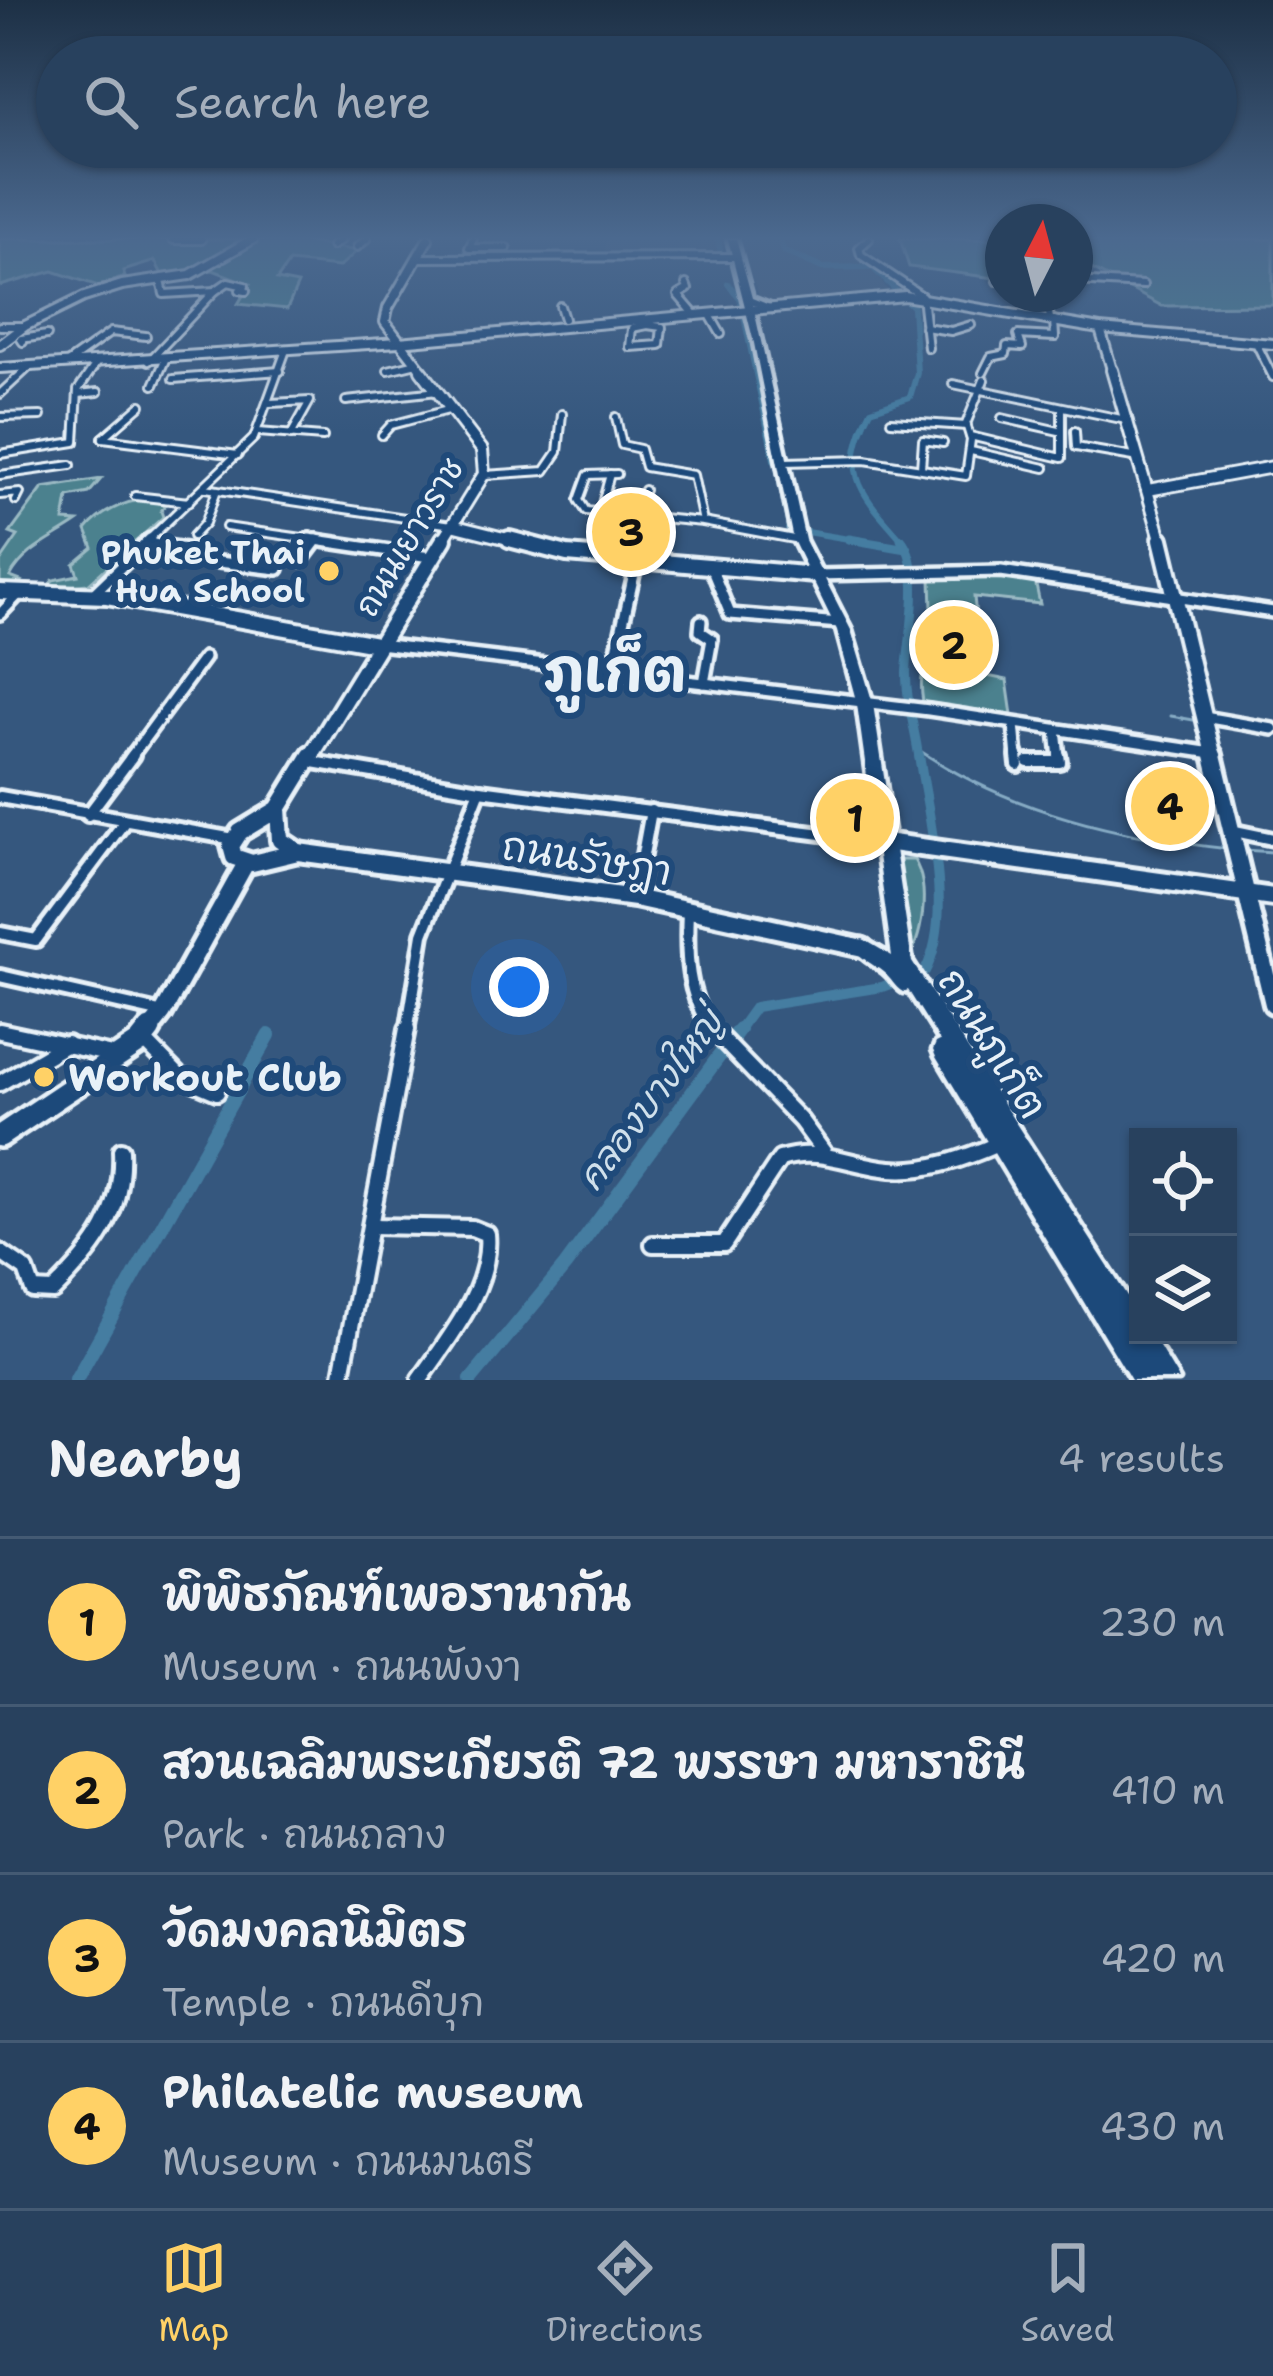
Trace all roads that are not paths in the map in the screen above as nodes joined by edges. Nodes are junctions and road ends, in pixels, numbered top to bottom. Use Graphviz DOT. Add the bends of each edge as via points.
graph roads {
  1 [pos="76,303"];
  2 [pos="202,303"];
  3 [pos="391,303"];
  4 [pos="685,303"];
  5 [pos="744,303"];
  6 [pos="821,303"];
  7 [pos="923,303"];
  8 [pos="962,303"];
  9 [pos="560,306"];
  10 [pos="773,308"];
  11 [pos="745,309"];
  12 [pos="1050,312"];
  13 [pos="710,315"];
  14 [pos="696,316"];
  15 [pos="1052,320"];
  16 [pos="646,323"];
  17 [pos="566,324"];
  18 [pos="971,325"];
  19 [pos="0,326"];
  20 [pos="25,326"];
  21 [pos="925,327"];
  22 [pos="389,331"];
  23 [pos="721,334"];
  24 [pos="1102,335"];
  25 [pos="146,337"];
  26 [pos="21,339"];
  27 [pos="433,340"];
  28 [pos="3,342"];
  29 [pos="399,342"];
  30 [pos="1256,343"];
  31 [pos="1273,344"];
  32 [pos="368,345"];
  33 [pos="928,348"];
  34 [pos="286,350"];
  35 [pos="227,355"];
  36 [pos="413,359"];
  37 [pos="165,360"];
  38 [pos="149,361"];
  39 [pos="95,365"];
  40 [pos="61,367"];
  41 [pos="0,368"];
  42 [pos="28,368"];
  43 [pos="388,370"];
  44 [pos="280,371"];
  45 [pos="220,376"];
  46 [pos="1273,377"];
  47 [pos="173,379"];
  48 [pos="982,381"];
  49 [pos="953,384"];
  50 [pos="154,385"];
  51 [pos="438,391"];
  52 [pos="98,392"];
  53 [pos="0,394"];
  54 [pos="78,394"];
  55 [pos="346,401"];
  56 [pos="270,403"];
  57 [pos="141,405"];
  58 [pos="1062,408"];
  59 [pos="452,409"];
  60 [pos="562,414"];
  61 [pos="41,416"];
  62 [pos="616,417"];
  63 [pos="0,418"];
  64 [pos="1002,418"];
  65 [pos="1126,420"];
  66 [pos="891,422"];
  67 [pos="967,426"];
  68 [pos="1059,431"];
  69 [pos="1075,431"];
  70 [pos="259,432"];
  71 [pos="291,435"];
  72 [pos="382,435"];
  73 [pos="970,436"];
  74 [pos="323,437"];
  75 [pos="943,442"];
  76 [pos="971,451"];
  77 [pos="0,454"];
  78 [pos="238,454"];
  79 [pos="784,462"];
  80 [pos="1140,464"];
  81 [pos="70,465"];
  82 [pos="1273,467"];
  83 [pos="921,468"];
  84 [pos="1045,468"];
  85 [pos="484,475"];
  86 [pos="0,476"];
  87 [pos="1222,476"];
  88 [pos="1182,479"];
  89 [pos="1206,480"];
  90 [pos="1147,487"];
  91 [pos="205,488"];
  92 [pos="217,490"];
  93 [pos="644,490"];
  94 [pos="0,495"];
  95 [pos="135,496"];
  96 [pos="16,501"];
  97 [pos="189,502"];
  98 [pos="1154,510"];
  99 [pos="603,516"];
  100 [pos="632,518"];
  101 [pos="703,522"];
  102 [pos="452,525"];
  103 [pos="226,526"];
  104 [pos="798,535"];
  105 [pos="193,536"];
  106 [pos="317,540"];
  107 [pos="146,543"];
  108 [pos="430,557"];
  109 [pos="596,557"];
  110 [pos="302,560"];
  111 [pos="637,561"];
  112 [pos="278,569"];
  113 [pos="712,569"];
  114 [pos="816,575"];
  115 [pos="0,592"];
  116 [pos="19,594"];
  117 [pos="92,595"];
  118 [pos="1175,595"];
  119 [pos="1273,612"];
  120 [pos="0,614"];
  121 [pos="701,621"];
  122 [pos="841,623"];
  123 [pos="376,644"];
  124 [pos="204,658"];
  125 [pos="613,672"];
  126 [pos="704,683"];
  127 [pos="865,704"];
  128 [pos="1204,720"];
  129 [pos="1014,724"];
  130 [pos="1273,729"];
  131 [pos="1056,730"];
  132 [pos="1212,753"];
  133 [pos="308,761"];
  134 [pos="480,790"];
  135 [pos="5,799"];
  136 [pos="278,809"];
  137 [pos="0,811"];
  138 [pos="651,812"];
  139 [pos="88,815"];
  140 [pos="125,821"];
  141 [pos="234,839"];
  142 [pos="1273,839"];
  143 [pos="885,842"];
  144 [pos="918,847"];
  145 [pos="1234,849"];
  146 [pos="298,852"];
  147 [pos="246,863"];
  148 [pos="888,863"];
  149 [pos="445,872"];
  150 [pos="1213,887"];
  151 [pos="1245,892"];
  152 [pos="1273,897"];
  153 [pos="635,898"];
  154 [pos="688,910"];
  155 [pos="0,933"];
  156 [pos="897,936"];
  157 [pos="863,948"];
  158 [pos="899,967"];
  159 [pos="0,976"];
  160 [pos="1273,1004"];
  161 [pos="163,1013"];
  162 [pos="0,1031"];
  163 [pos="142,1038"];
  164 [pos="67,1044"];
  165 [pos="122,1057"];
  166 [pos="0,1083"];
  167 [pos="217,1092"];
  168 [pos="0,1136"];
  169 [pos="1005,1141"];
  170 [pos="121,1150"];
  171 [pos="825,1154"];
  172 [pos="372,1226"];
  173 [pos="653,1244"];
  174 [pos="0,1252"];
  175 [pos="1094,1282"];
  176 [pos="341,1380"];
  177 [pos="420,1380"];
  178 [pos="1146,1380"];
  179 [pos="1166,1380"];
  1 -- 20 [label="street"];
  2 -- 38 [label="street"];
  3 -- 22 [label="street"];
  4 -- 14 [label="street"];
  5 -- 11 [label="main road, ถนนภูเก็ต"];
  6 -- 10 [label="street"];
  7 -- 21 [label="street"];
  8 -- 15 [label="street"];
  9 -- 17 [label="street"];
  10 -- 11 [label="main road"];
  11 -- 13 [label="street"];
  11 -- 79 [label="main road, ถนนภูเก็ต"];
  12 -- 15 [label="street"];
  13 -- 14 [label="street"];
  13 -- 23 [label="street"];
  14 -- 16 [label="street"];
  15 -- 24 [label="street"];
  15 -- 48 [label="street" via="1054,337 1018,335 1022,347 991,357"];
  16 -- 16 [label="street" via="662,327 660,345 629,347 632,328"];
  16 -- 17 [label="street"];
  17 -- 27 [label="street"];
  18 -- 21 [label="street"];
  19 -- 20 [label="street"];
  20 -- 28 [label="street"];
  21 -- 33 [label="street"];
  22 -- 29 [label="street, ถนนเยาวราช"];
  22 -- 32 [label="street"];
  24 -- 30 [label="street"];
  24 -- 65 [label="street"];
  25 -- 40 [label="street" via="111,332"];
  26 -- 28 [label="street"];
  27 -- 29 [label="street"];
  27 -- 36 [label="street" via="413,347"];
  29 -- 32 [label="street"];
  29 -- 36 [label="street, ถนนเยาวราช"];
  30 -- 31 [label="street"];
  30 -- 46 [label="street"];
  32 -- 34 [label="street"];
  34 -- 35 [label="street"];
  34 -- 44 [label="street"];
  35 -- 37 [label="street"];
  35 -- 45 [label="street"];
  36 -- 43 [label="street"];
  36 -- 51 [label="street, ถนนเยาวราช"];
  37 -- 38 [label="street"];
  37 -- 50 [label="street"];
  38 -- 39 [label="street"];
  39 -- 40 [label="street"];
  39 -- 54 [label="street"];
  40 -- 42 [label="street"];
  41 -- 42 [label="street"];
  42 -- 53 [label="street"];
  44 -- 45 [label="street"];
  44 -- 56 [label="street"];
  45 -- 47 [label="street"];
  48 -- 49 [label="street"];
  48 -- 58 [label="street"];
  48 -- 67 [label="street"];
  51 -- 55 [label="street"];
  51 -- 59 [label="street, ถนนเยาวราช"];
  52 -- 54 [label="street"];
  54 -- 77 [label="street" via="75,442"];
  56 -- 70 [label="street"];
  56 -- 71 [label="street" via="310,401"];
  57 -- 78 [label="street" via="103,438"];
  58 -- 65 [label="street"];
  58 -- 68 [label="street"];
  59 -- 72 [label="street"];
  59 -- 85 [label="street, ถนนเยาวราช" via="482,450"];
  60 -- 85 [label="street" via="558,452 545,471"];
  61 -- 63 [label="street"];
  62 -- 101 [label="street" via="622,445 639,449 645,467 693,476"];
  64 -- 68 [label="street"];
  65 -- 80 [label="street"];
  66 -- 67 [label="street"];
  67 -- 73 [label="street"];
  68 -- 73 [label="street" via="1062,458"];
  69 -- 80 [label="street" via="1075,447"];
  70 -- 71 [label="street"];
  70 -- 78 [label="street"];
  71 -- 74 [label="street"];
  73 -- 76 [label="street"];
  75 -- 83 [label="street" via="923,440"];
  76 -- 83 [label="street" via="967,481"];
  76 -- 84 [label="street"];
  78 -- 91 [label="street"];
  79 -- 83 [label="street"];
  79 -- 104 [label="main road, ถนนภูเก็ต"];
  80 -- 88 [label="street"];
  80 -- 90 [label="street"];
  81 -- 86 [label="street"];
  82 -- 87 [label="street"];
  85 -- 102 [label="street, ถนนเยาวราช"];
  87 -- 88 [label="street"];
  87 -- 89 [label="street"];
  88 -- 90 [label="street"];
  89 -- 90 [label="street"];
  89 -- 98 [label="street"];
  90 -- 98 [label="street"];
  91 -- 92 [label="street"];
  91 -- 97 [label="street"];
  92 -- 102 [label="street"];
  92 -- 105 [label="street"];
  93 -- 100 [label="street"];
  94 -- 96 [label="street" via="20,493"];
  95 -- 97 [label="street"];
  97 -- 107 [label="street"];
  98 -- 118 [label="street"];
  99 -- 99 [label="street" via="614,474 587,475 580,506"];
  99 -- 100 [label="street"];
  99 -- 109 [label="street"];
  100 -- 101 [label="street"];
  101 -- 104 [label="street"];
  102 -- 108 [label="street, ถนนเยาวราช"];
  102 -- 109 [label="street"];
  103 -- 106 [label="street"];
  104 -- 114 [label="main road, ถนนภูเก็ต"];
  106 -- 108 [label="street"];
  106 -- 110 [label="street"];
  107 -- 112 [label="street"];
  107 -- 117 [label="street"];
  108 -- 123 [label="street, ถนนเยาวราช"];
  109 -- 111 [label="street"];
  111 -- 113 [label="street"];
  111 -- 125 [label="street"];
  113 -- 114 [label="street"];
  113 -- 122 [label="street" via="730,614"];
  114 -- 118 [label="street" via="1021,573"];
  114 -- 122 [label="main road, ถนนภูเก็ต"];
  115 -- 116 [label="street"];
  116 -- 117 [label="street"];
  116 -- 120 [label="street"];
  117 -- 123 [label="street"];
  118 -- 119 [label="street"];
  118 -- 128 [label="street"];
  121 -- 126 [label="street" via="700,632 712,639"];
  122 -- 127 [label="main road, ถนนภูเก็ต"];
  123 -- 125 [label="street"];
  123 -- 133 [label="street, ถนนเยาวราช"];
  124 -- 139 [label="street"];
  125 -- 126 [label="street"];
  126 -- 127 [label="street"];
  127 -- 129 [label="street"];
  127 -- 143 [label="main road, ถนนภูเก็ต"];
  128 -- 130 [label="street"];
  128 -- 132 [label="street"];
  129 -- 131 [label="street"];
  129 -- 131 [label="street" via="1023,763 1060,763"];
  131 -- 132 [label="street"];
  132 -- 145 [label="street"];
  133 -- 134 [label="street"];
  133 -- 136 [label="street, ถนนเยาวราช"];
  134 -- 138 [label="street"];
  134 -- 149 [label="street"];
  135 -- 137 [label="street"];
  135 -- 139 [label="street"];
  136 -- 141 [label="street"];
  136 -- 146 [label="street" via="280,840"];
  138 -- 143 [label="street"];
  138 -- 153 [label="street"];
  139 -- 140 [label="street"];
  140 -- 141 [label="street"];
  140 -- 155 [label="street" via="36,940"];
  141 -- 147 [label="street" via="234,857"];
  142 -- 145 [label="street"];
  143 -- 144 [label="street"];
  143 -- 148 [label="main road, ถนนภูเก็ต"];
  144 -- 148 [label="street"];
  144 -- 150 [label="street"];
  145 -- 150 [label="street"];
  145 -- 151 [label="street"];
  146 -- 147 [label="street, ถนนรัษฎา"];
  146 -- 149 [label="street, ถนนรัษฎา"];
  147 -- 161 [label="street"];
  148 -- 156 [label="main road, ถนนภูเก็ต"];
  149 -- 153 [label="street, ถนนรัษฎา"];
  149 -- 172 [label="street" via="423,934"];
  150 -- 151 [label="street"];
  151 -- 152 [label="street"];
  151 -- 160 [label="street"];
  153 -- 154 [label="street, ถนนรัษฎา"];
  154 -- 157 [label="street, ถนนรัษฎา"];
  154 -- 171 [label="street" via="686,967 714,1039"];
  156 -- 157 [label="main road"];
  156 -- 158 [label="main road, ถนนภูเก็ต"];
  157 -- 158 [label="main road, ถนนรัษฎา"];
  158 -- 169 [label="main road, ถนนภูเก็ต"];
  159 -- 161 [label="street"];
  161 -- 163 [label="street"];
  162 -- 164 [label="street"];
  163 -- 165 [label="street"];
  163 -- 167 [label="street" via="179,1076"];
  164 -- 165 [label="street"];
  164 -- 166 [label="street"];
  165 -- 168 [label="street"];
  169 -- 171 [label="street" via="902,1170"];
  169 -- 175 [label="main road, ถนนภูเก็ต"];
  170 -- 174 [label="street" via="119,1210 53,1291 33,1290 26,1270"];
  171 -- 173 [label="street" via="780,1159 724,1244"];
  172 -- 176 [label="street"];
  172 -- 177 [label="street" via="472,1228 490,1241 457,1325"];
  175 -- 178 [label="main road, ถนนภูเก็ต"];
  175 -- 179 [label="main road, ถนนภูเก็ต"];
}
